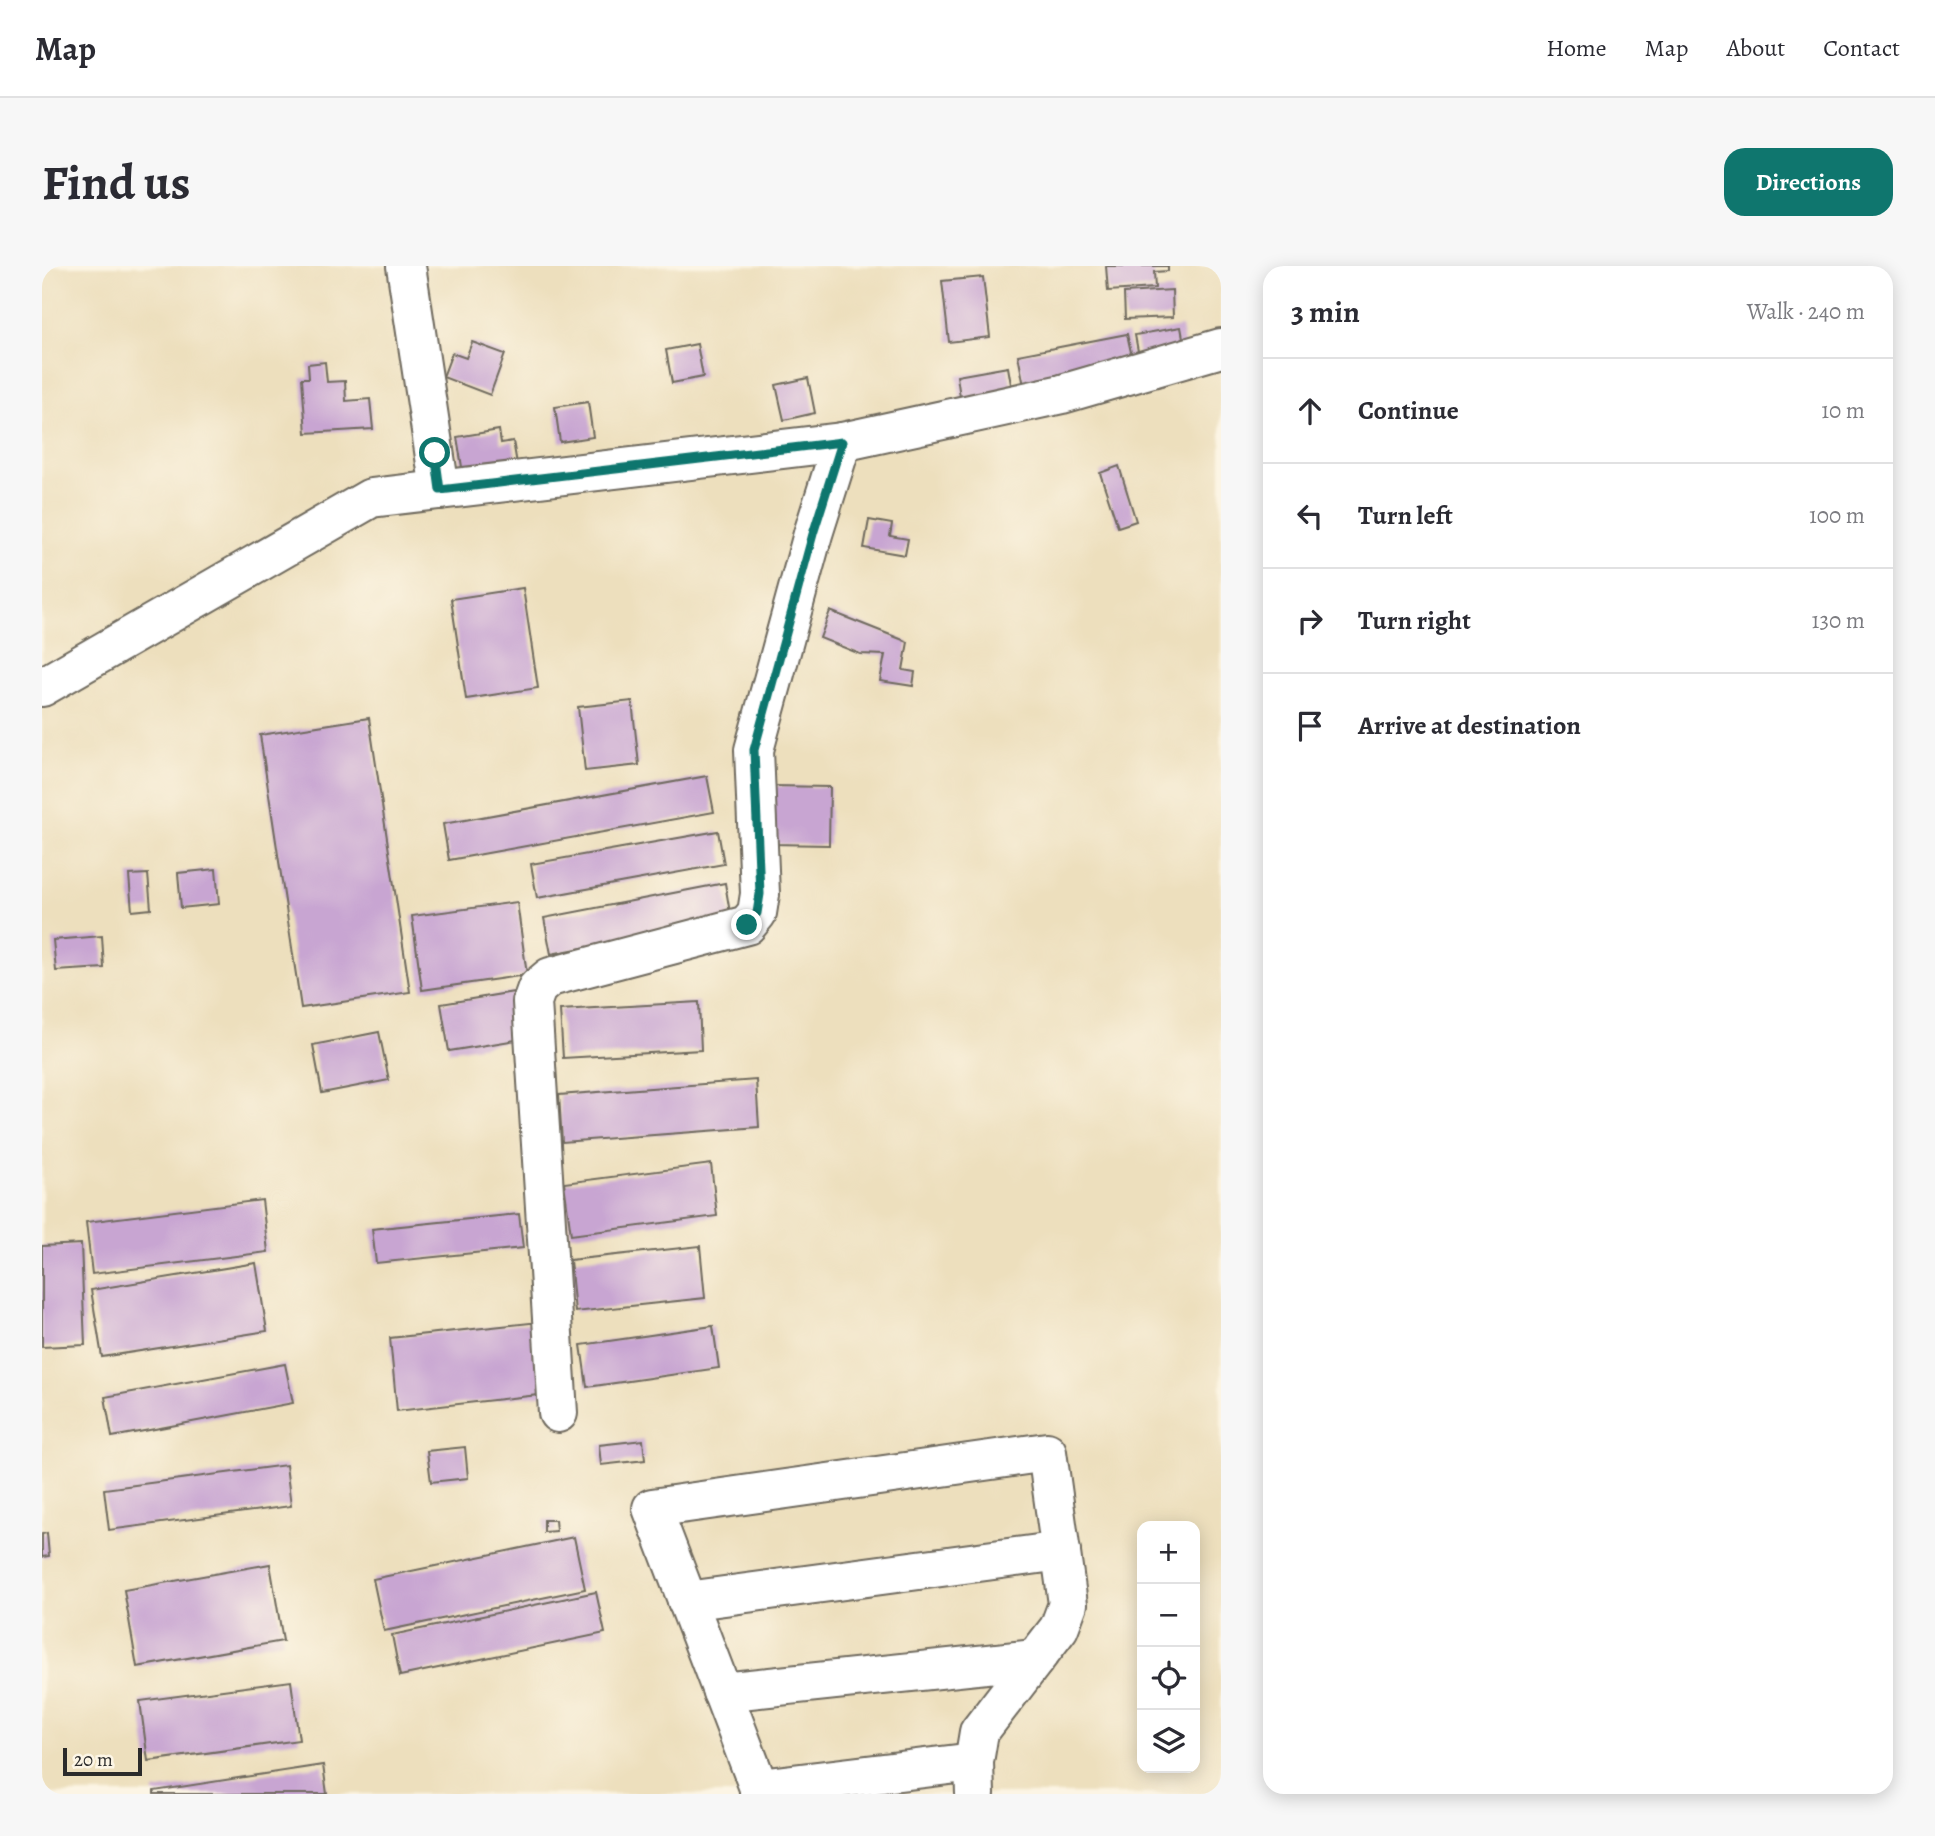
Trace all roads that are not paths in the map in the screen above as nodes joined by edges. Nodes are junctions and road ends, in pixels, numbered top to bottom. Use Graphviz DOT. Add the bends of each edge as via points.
graph roads {
  1 [pos="406,266"];
  2 [pos="1221,348"];
  3 [pos="842,442"];
  4 [pos="440,490"];
  5 [pos="42,687"];
  6 [pos="558,1413"];
  7 [pos="1060,1552"];
  8 [pos="687,1601"];
  9 [pos="1035,1659"];
  10 [pos="722,1692"];
  11 [pos="974,1778"];
  12 [pos="759,1791"];
  1 -- 4 [label="street"];
  2 -- 3 [label="street" via="1062,394"];
  3 -- 4 [label="street"];
  3 -- 6 [label="street" via="754,750 757,913 747,925 550,977 537,988 531,1002"];
  4 -- 5 [label="street" via="370,498"];
  7 -- 8 [label="street"];
  7 -- 8 [label="street" via="1047,1452 652,1508"];
  7 -- 9 [label="street" via="1068,1604 1059,1628"];
  8 -- 10 [label="street"];
  9 -- 10 [label="street"];
  9 -- 11 [label="street" via="979,1732"];
  10 -- 12 [label="street"];
  11 -- 12 [label="street"];
}
